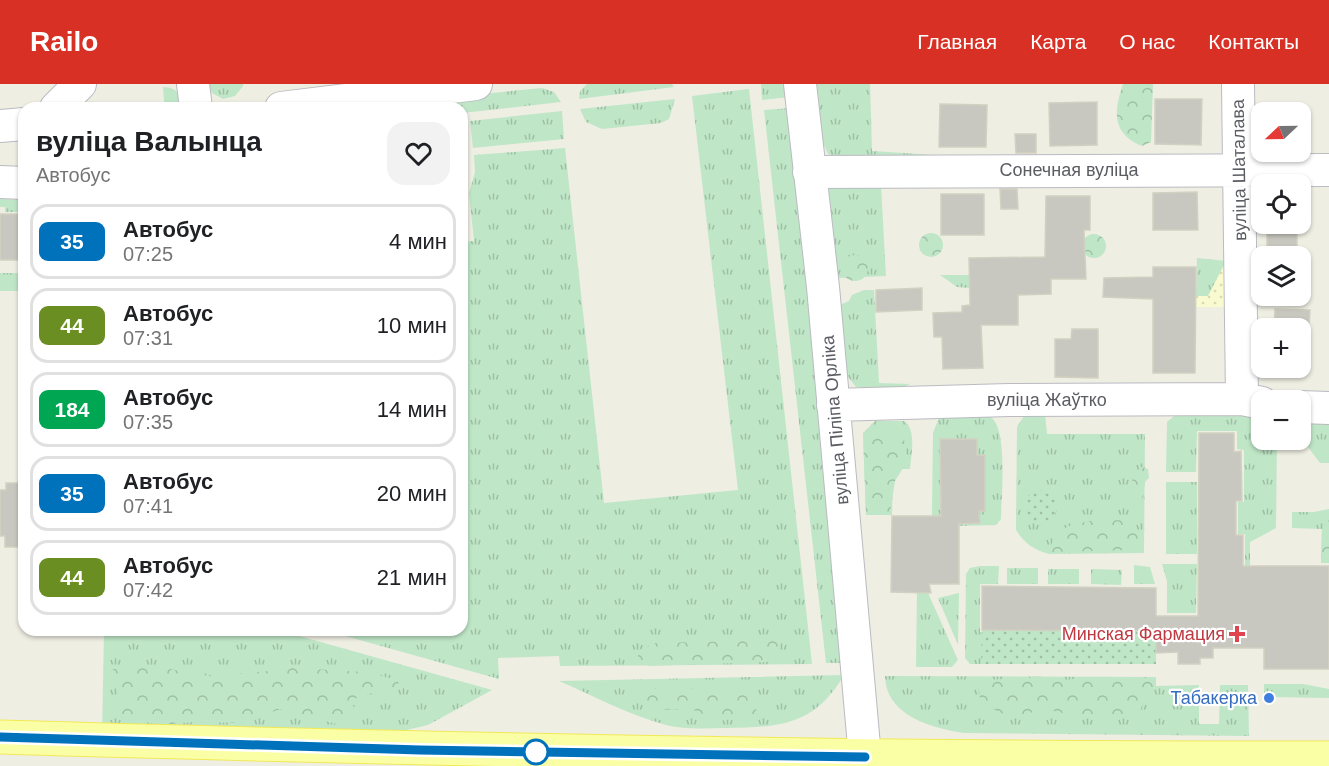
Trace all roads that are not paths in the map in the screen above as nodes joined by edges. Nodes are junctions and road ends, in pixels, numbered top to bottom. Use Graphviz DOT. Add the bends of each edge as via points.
graph roads {
  1 [pos="80,84"];
  2 [pos="194,84"];
  3 [pos="476,84"];
  4 [pos="800,84"];
  5 [pos="1238,84"];
  6 [pos="62,102"];
  7 [pos="196,102"];
  8 [pos="330,102"];
  9 [pos="18,124"];
  10 [pos="0,126"];
  11 [pos="1238,170"];
  12 [pos="1329,170"];
  13 [pos="809,172"];
  14 [pos="0,182"];
  15 [pos="18,183"];
  16 [pos="1251,390"];
  17 [pos="1251,401"];
  18 [pos="833,405"];
  19 [pos="1311,407"];
  20 [pos="1329,408"];
  21 [pos="0,737"];
  22 [pos="865,757"];
  23 [pos="1329,759"];
  24 [pos="779,761"];
  1 -- 6 [label="street"];
  2 -- 7 [label="street"];
  3 -- 8 [label="street"];
  4 -- 13 [label="street, вуліца Піліпа Орліка"];
  5 -- 11 [label="street, вуліца Шаталава"];
  9 -- 10 [label="street"];
  11 -- 12 [label="street, Сонечная вуліца"];
  11 -- 13 [label="street, Сонечная вуліца"];
  11 -- 16 [label="street, вуліца Шаталава"];
  13 -- 18 [label="street, вуліца Піліпа Орліка"];
  14 -- 15 [label="street"];
  17 -- 18 [label="street, вуліца Жаўтко" via="1009,400"];
  18 -- 22 [label="street, вуліца Піліпа Орліка"];
  19 -- 20 [label="street"];
  21 -- 24 [label="main road"];
  22 -- 23 [label="main road"];
  22 -- 24 [label="main road"];
}
